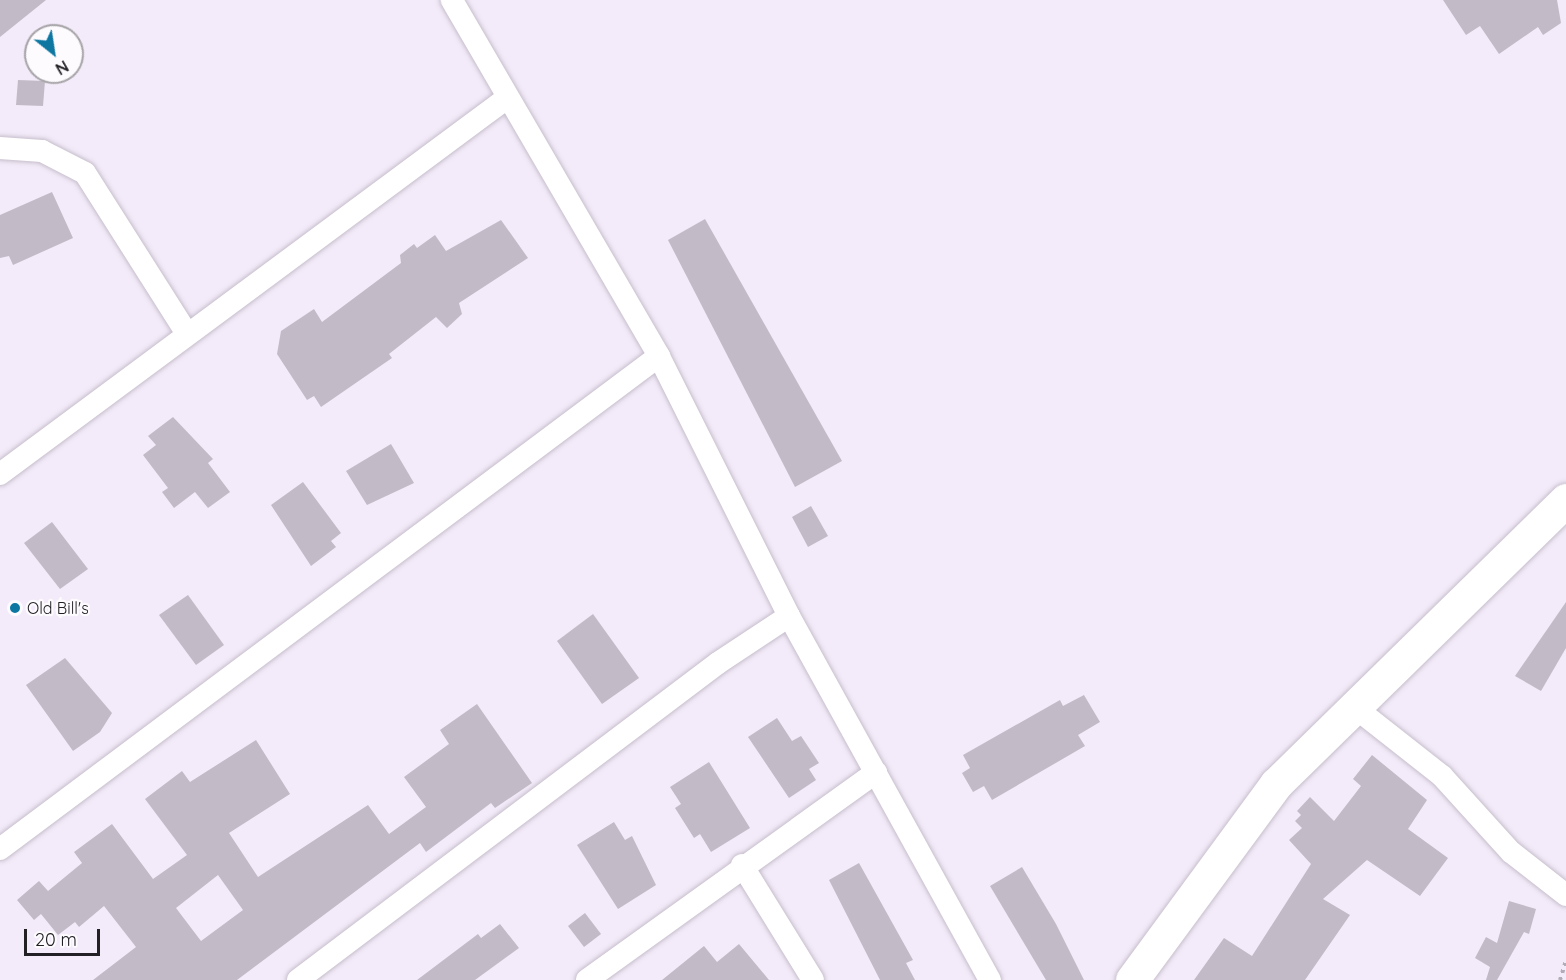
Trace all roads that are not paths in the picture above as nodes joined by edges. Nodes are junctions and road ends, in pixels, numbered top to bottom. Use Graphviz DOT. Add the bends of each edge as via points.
graph roads {
  1 [pos="452,0"];
  2 [pos="507,98"];
  3 [pos="0,148"];
  4 [pos="186,332"];
  5 [pos="659,356"];
  6 [pos="0,474"];
  7 [pos="1566,500"];
  8 [pos="789,616"];
  9 [pos="1353,706"];
  10 [pos="876,772"];
  11 [pos="0,849"];
  12 [pos="742,865"];
  13 [pos="1566,895"];
  14 [pos="298,980"];
  15 [pos="587,980"];
  16 [pos="813,980"];
  17 [pos="990,980"];
  18 [pos="1132,980"];
  1 -- 2 [label="street"];
  2 -- 4 [label="street"];
  2 -- 5 [label="street"];
  3 -- 4 [label="street" via="42,151 85,173"];
  4 -- 6 [label="street"];
  5 -- 8 [label="street"];
  5 -- 11 [label="street"];
  7 -- 9 [label="street"];
  8 -- 10 [label="street"];
  8 -- 14 [label="street"];
  9 -- 13 [label="street" via="1442,776 1511,852"];
  9 -- 18 [label="street" via="1276,784"];
  10 -- 12 [label="street"];
  10 -- 17 [label="street"];
  12 -- 15 [label="street"];
  12 -- 16 [label="street"];
}
